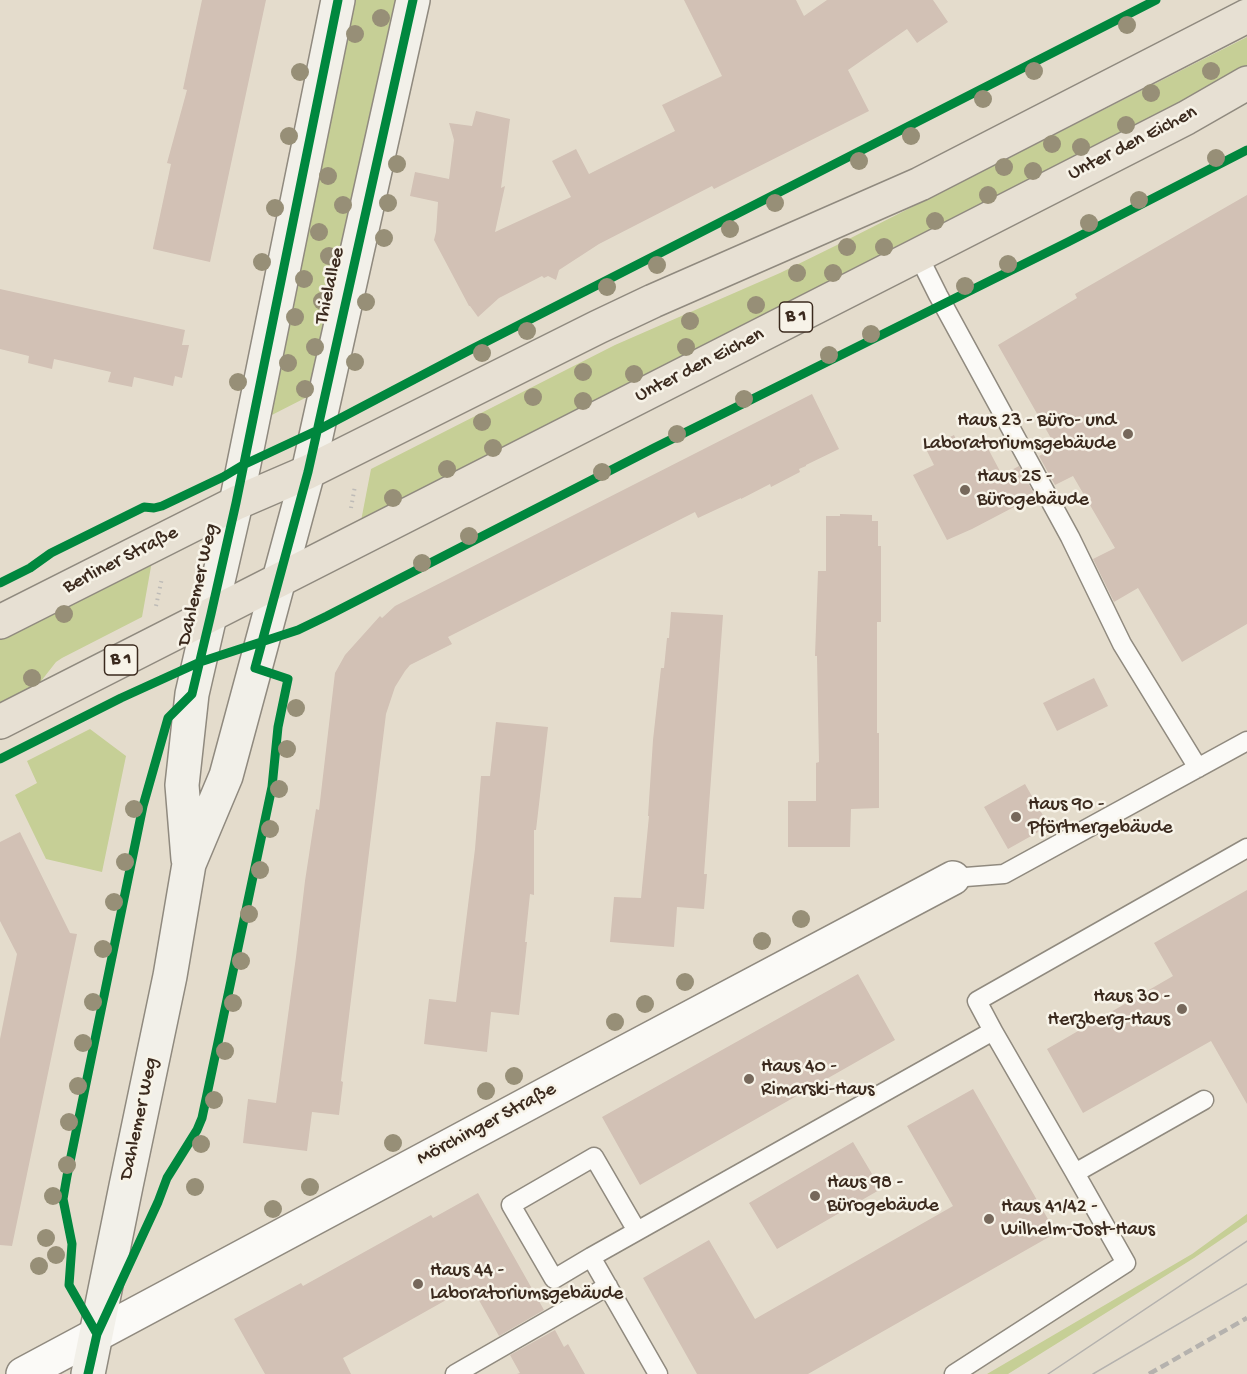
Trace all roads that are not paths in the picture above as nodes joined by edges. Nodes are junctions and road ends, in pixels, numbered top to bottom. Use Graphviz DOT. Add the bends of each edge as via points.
graph roads {
  1 [pos="338,0"];
  2 [pos="413,0"];
  3 [pos="1247,16"];
  4 [pos="1247,83"];
  5 [pos="918,255"];
  6 [pos="308,472"];
  7 [pos="236,503"];
  8 [pos="279,579"];
  9 [pos="212,614"];
  10 [pos="0,622"];
  11 [pos="0,722"];
  12 [pos="1247,741"];
  13 [pos="1198,768"];
  14 [pos="1247,848"];
  15 [pos="189,864"];
  16 [pos="952,878"];
  17 [pos="993,1030"];
  18 [pos="1204,1100"];
  19 [pos="1075,1173"];
  20 [pos="637,1232"];
  21 [pos="591,1257"];
  22 [pos="608,1286"];
  23 [pos="97,1334"];
  24 [pos="23,1374"];
  25 [pos="88,1374"];
  26 [pos="455,1374"];
  27 [pos="658,1374"];
  28 [pos="954,1374"];
  1 -- 7 [label="main road"];
  2 -- 6 [label="main road, Thielallee"];
  3 -- 6 [label="main road" via="920,184 653,301"];
  4 -- 5 [label="main road, Unter den Eichen / B 1"];
  5 -- 8 [label="main road, Unter den Eichen / B 1"];
  5 -- 13 [label="lane" via="1070,537 1122,644"];
  6 -- 7 [label="main road, Berliner Straße"];
  6 -- 8 [label="main road, Thielallee"];
  7 -- 9 [label="main road, Dahlemer Weg"];
  7 -- 10 [label="main road, Berliner Straße"];
  8 -- 9 [label="main road, B 1"];
  8 -- 15 [label="main road, Dahlemer Weg" via="226,776"];
  9 -- 11 [label="main road, B 1"];
  9 -- 15 [label="main road, Dahlemer Weg" via="192,694 182,785"];
  12 -- 13 [label="lane"];
  13 -- 16 [label="lane" via="1004,874"];
  14 -- 17 [label="lane" via="977,1001"];
  15 -- 23 [label="main road, Dahlemer Weg"];
  16 -- 23 [label="street, Mörchinger Straße"];
  17 -- 19 [label="lane"];
  17 -- 20 [label="lane"];
  18 -- 19 [label="lane"];
  19 -- 28 [label="lane" via="1126,1263"];
  20 -- 21 [label="lane"];
  20 -- 21 [label="lane" via="594,1157 511,1205 554,1279"];
  21 -- 22 [label="lane"];
  22 -- 26 [label="lane"];
  22 -- 27 [label="lane"];
  23 -- 24 [label="street, Mörchinger Straße"];
  23 -- 25 [label="main road, Dahlemer Weg"];
}
